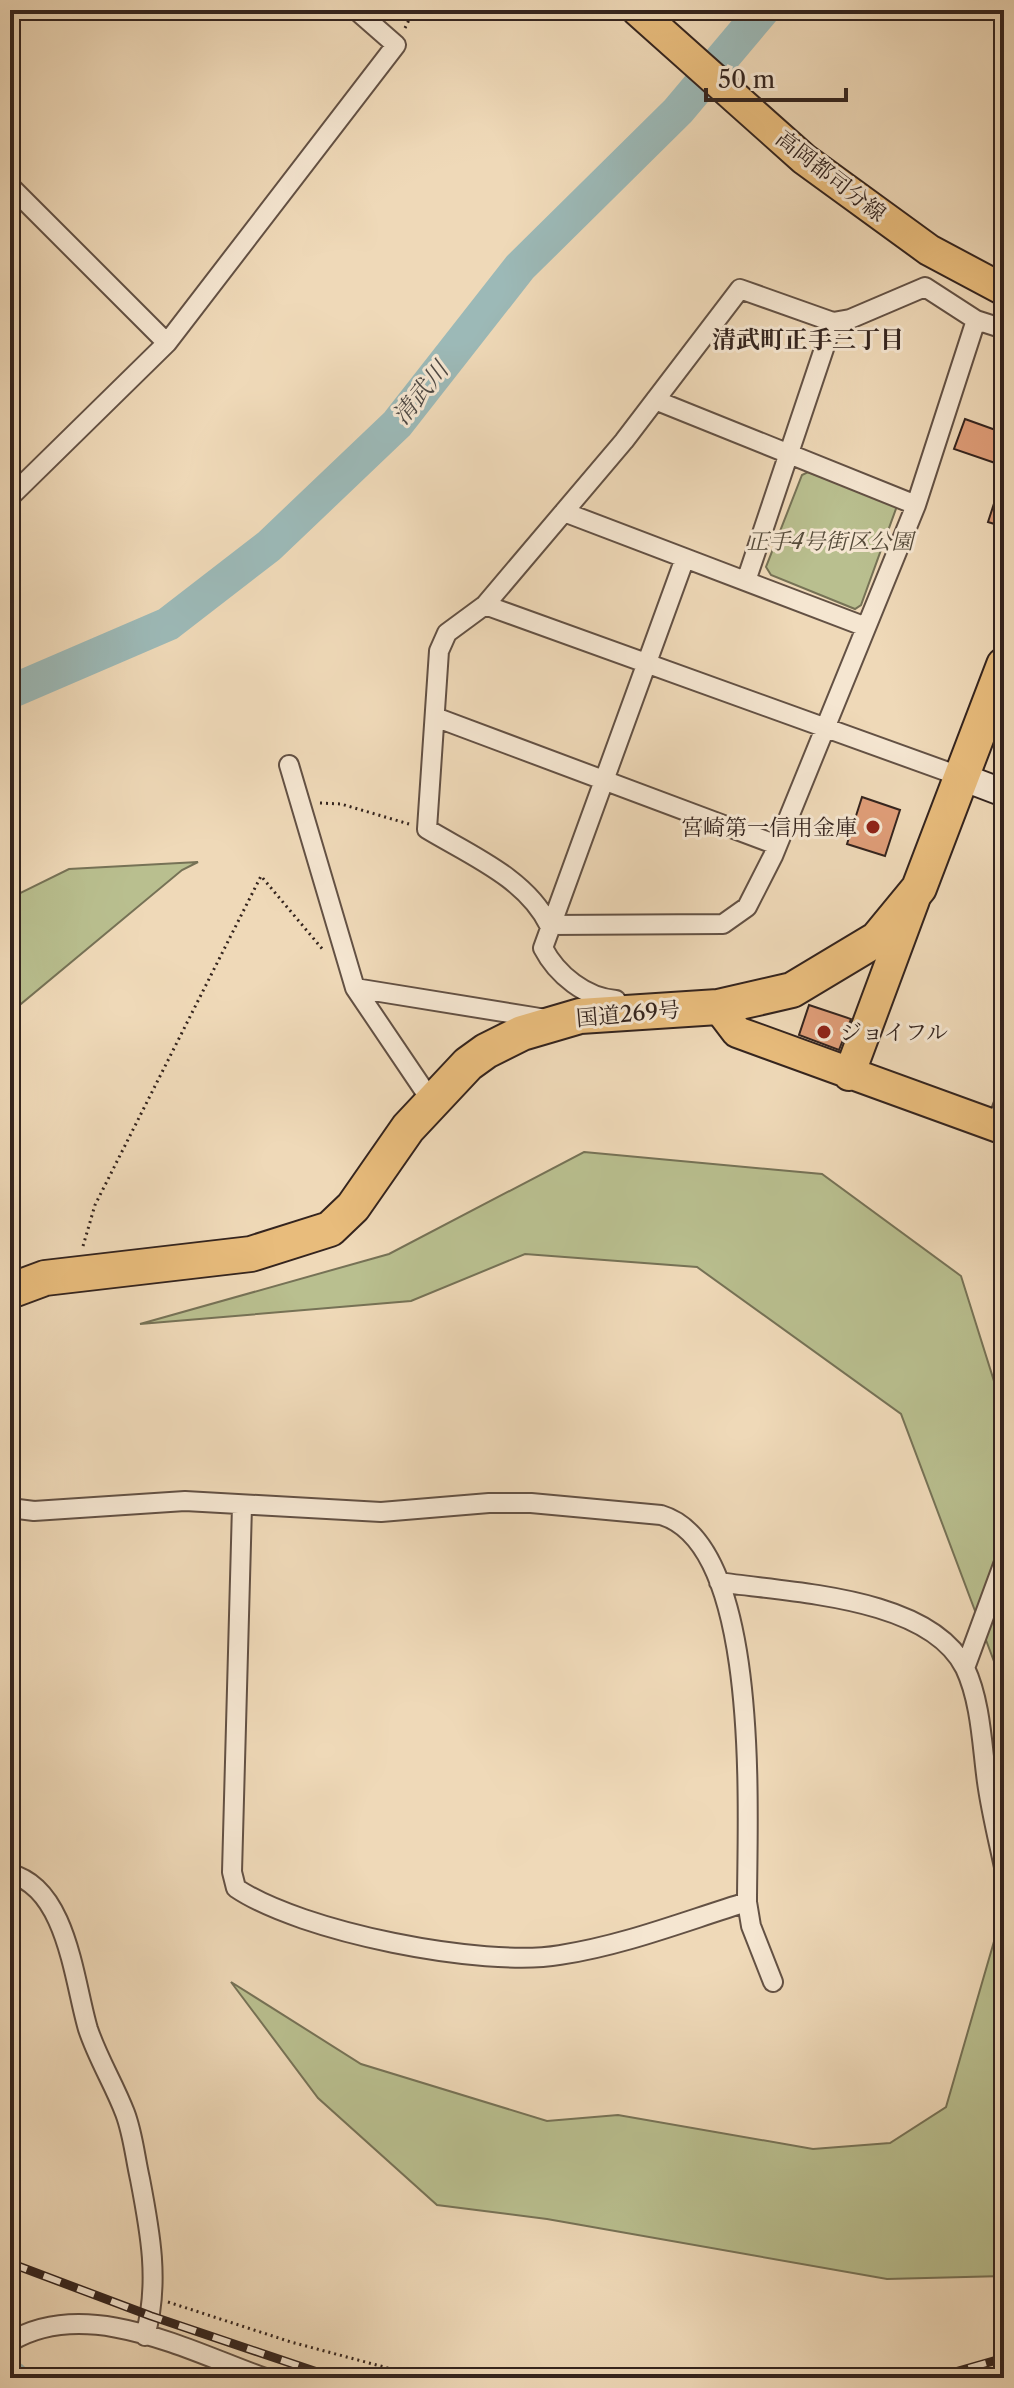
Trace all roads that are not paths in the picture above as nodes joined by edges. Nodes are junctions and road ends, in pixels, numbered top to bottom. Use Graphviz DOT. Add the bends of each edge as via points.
graph roads {
  1 [pos="16,10"];
  2 [pos="356,10"];
  3 [pos="637,10"];
  4 [pos="10,17"];
  5 [pos="10,186"];
  6 [pos="1004,290"];
  7 [pos="976,320"];
  8 [pos="833,322"];
  9 [pos="1004,329"];
  10 [pos="167,343"];
  11 [pos="655,400"];
  12 [pos="789,454"];
  13 [pos="10,497"];
  14 [pos="916,505"];
  15 [pos="564,512"];
  16 [pos="685,558"];
  17 [pos="746,581"];
  18 [pos="485,605"];
  19 [pos="866,627"];
  20 [pos="646,663"];
  21 [pos="1004,665"];
  22 [pos="435,717"];
  23 [pos="825,728"];
  24 [pos="289,765"];
  25 [pos="962,777"];
  26 [pos="602,781"];
  27 [pos="1004,793"];
  28 [pos="777,845"];
  29 [pos="919,888"];
  30 [pos="549,925"];
  31 [pos="355,988"];
  32 [pos="718,1007"];
  33 [pos="561,1022"];
  34 [pos="849,1075"];
  35 [pos="432,1102"];
  36 [pos="1001,1119"];
  37 [pos="10,1291"];
  38 [pos="242,1506"];
  39 [pos="10,1508"];
  40 [pos="1004,1562"];
  41 [pos="719,1582"];
  42 [pos="965,1668"];
  43 [pos="1004,1867"];
  44 [pos="10,1874"];
  45 [pos="747,1902"];
  46 [pos="773,1982"];
  47 [pos="145,2336"];
  48 [pos="13,2340"];
  49 [pos="265,2378"];
  1 -- 4 [label="street"];
  2 -- 10 [label="street" via="396,45"];
  3 -- 6 [label="main road, 高岡都司分線" via="804,159 929,250"];
  5 -- 10 [label="street"];
  7 -- 8 [label="street" via="925,287"];
  7 -- 9 [label="street"];
  7 -- 14 [label="street"];
  8 -- 11 [label="street" via="740,289"];
  8 -- 12 [label="street"];
  10 -- 13 [label="street"];
  11 -- 12 [label="street"];
  11 -- 15 [label="street"];
  12 -- 14 [label="street"];
  12 -- 17 [label="street"];
  14 -- 19 [label="street"];
  15 -- 16 [label="street"];
  15 -- 18 [label="street"];
  16 -- 17 [label="street"];
  16 -- 20 [label="street"];
  17 -- 19 [label="street"];
  18 -- 20 [label="street"];
  18 -- 22 [label="street" via="447,633 439,651"];
  19 -- 23 [label="street"];
  20 -- 23 [label="street"];
  20 -- 26 [label="street"];
  21 -- 25 [label="highway, 国道269号"];
  22 -- 26 [label="street"];
  22 -- 30 [label="street" via="427,829 516,883 540,907"];
  23 -- 25 [label="street"];
  23 -- 28 [label="street"];
  24 -- 31 [label="street"];
  25 -- 27 [label="street"];
  25 -- 29 [label="highway, 国道269号"];
  26 -- 28 [label="street"];
  26 -- 30 [label="street"];
  28 -- 30 [label="street" via="747,907 723,924"];
  29 -- 32 [label="highway, 国道269号" via="877,939 792,990"];
  29 -- 34 [label="main road"];
  30 -- 32 [label="street" via="543,948 552,966 596,999"];
  31 -- 33 [label="street"];
  31 -- 35 [label="street"];
  32 -- 33 [label="highway, 国道269号" via="580,1016"];
  32 -- 34 [label="main road" via="737,1032"];
  33 -- 35 [label="highway, 国道269号" via="486,1051"];
  34 -- 36 [label="main road"];
  35 -- 37 [label="highway, 国道269号" via="353,1207 330,1229 251,1254 45,1278"];
  38 -- 39 [label="street" via="185,1501"];
  38 -- 41 [label="street" via="381,1512 531,1503 661,1515 679,1521 697,1538"];
  38 -- 45 [label="street" via="232,1872 236,1888 314,1924 484,1956 557,1956 627,1941"];
  40 -- 42 [label="street"];
  41 -- 42 [label="street" via="858,1604 909,1618 939,1635"];
  41 -- 45 [label="street" via="738,1655 746,1738"];
  42 -- 43 [label="street"];
  44 -- 47 [label="street" via="31,1881 51,1906 96,2054 125,2114 151,2241 153,2297"];
  45 -- 46 [label="street"];
  47 -- 48 [label="street" via="95,2325 54,2326"];
  47 -- 49 [label="street"];
}
